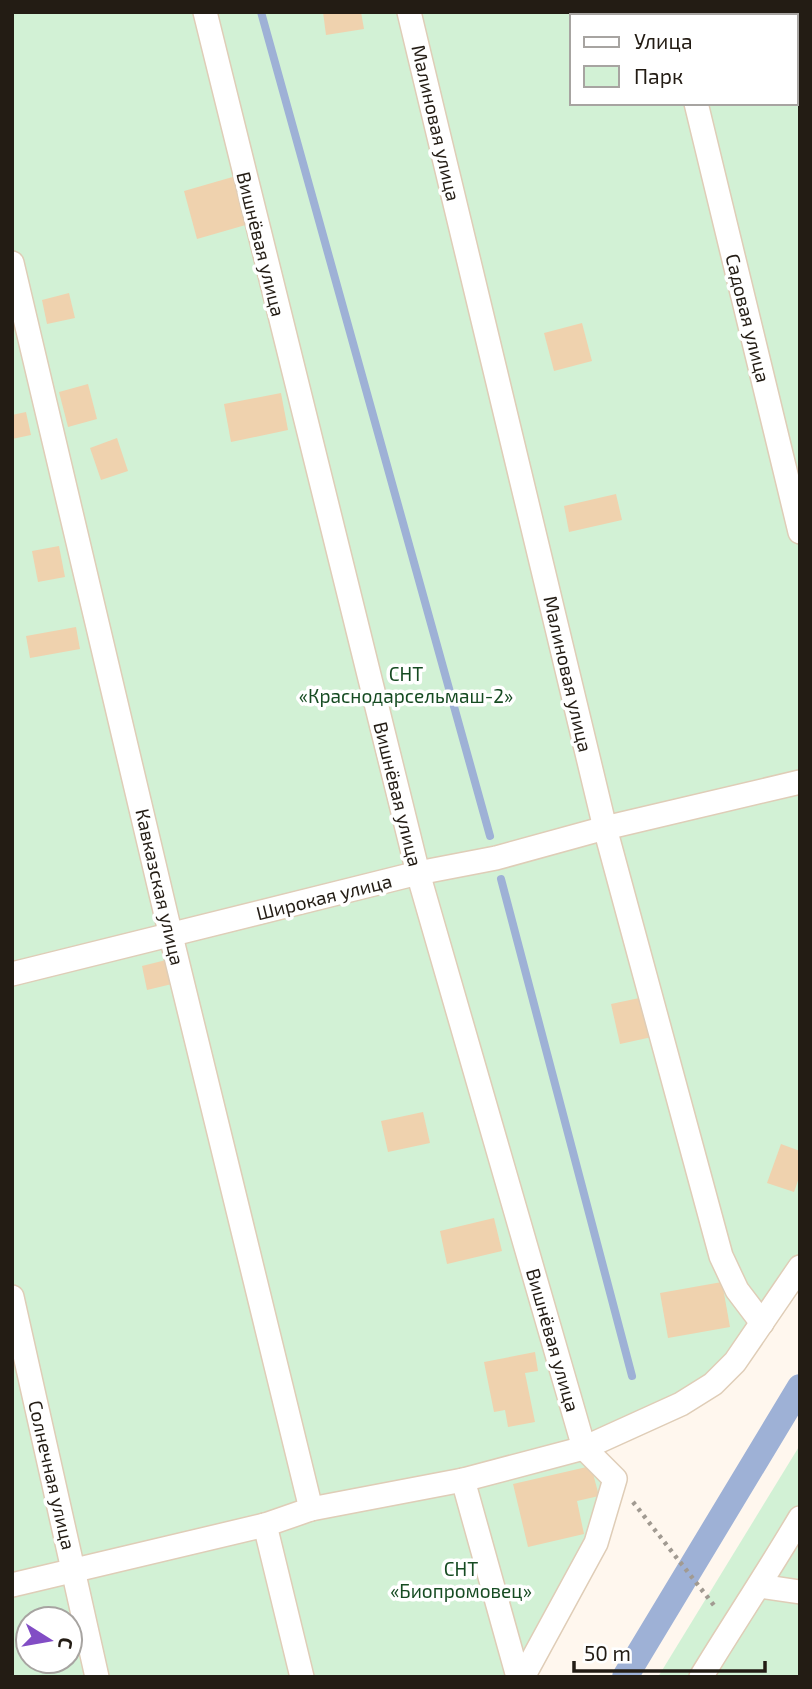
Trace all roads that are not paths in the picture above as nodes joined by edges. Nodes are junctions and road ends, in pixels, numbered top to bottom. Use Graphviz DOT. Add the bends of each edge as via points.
graph roads {
  1 [pos="205,12"];
  2 [pos="409,12"];
  3 [pos="696,105"];
  4 [pos="12,263"];
  5 [pos="800,532"];
  6 [pos="800,782"];
  7 [pos="605,828"];
  8 [pos="418,873"];
  9 [pos="172,936"];
  10 [pos="12,974"];
  11 [pos="800,1267"];
  12 [pos="12,1297"];
  13 [pos="762,1323"];
  14 [pos="584,1448"];
  15 [pos="463,1480"];
  16 [pos="311,1509"];
  17 [pos="800,1518"];
  18 [pos="265,1525"];
  19 [pos="74,1571"];
  20 [pos="12,1585"];
  21 [pos="760,1586"];
  22 [pos="800,1592"];
  23 [pos="97,1677"];
  24 [pos="302,1677"];
  25 [pos="521,1677"];
  26 [pos="701,1677"];
  1 -- 8 [label="street, Вишнёвая улица"];
  2 -- 7 [label="street, Малиновая улица"];
  3 -- 5 [label="street, Садовая улица"];
  4 -- 9 [label="street, Кавказская улица"];
  6 -- 7 [label="street, Широкая улица"];
  7 -- 8 [label="street, Широкая улица" via="496,858"];
  7 -- 13 [label="street, Малиновая улица" via="721,1256 737,1290"];
  8 -- 9 [label="street, Широкая улица"];
  8 -- 14 [label="street, Вишнёвая улица"];
  9 -- 10 [label="street, Широкая улица"];
  9 -- 16 [label="street, Кавказская улица"];
  11 -- 13 [label="street"];
  12 -- 19 [label="street, Солнечная улица"];
  13 -- 14 [label="street" via="713,1384 681,1404"];
  14 -- 15 [label="street"];
  14 -- 25 [label="street" via="615,1479 596,1543"];
  15 -- 16 [label="street"];
  15 -- 25 [label="street"];
  16 -- 18 [label="street"];
  17 -- 21 [label="street"];
  18 -- 19 [label="street"];
  18 -- 24 [label="street"];
  19 -- 20 [label="street"];
  19 -- 23 [label="street, Солнечная улица"];
  21 -- 22 [label="street"];
  21 -- 26 [label="street"];
}
